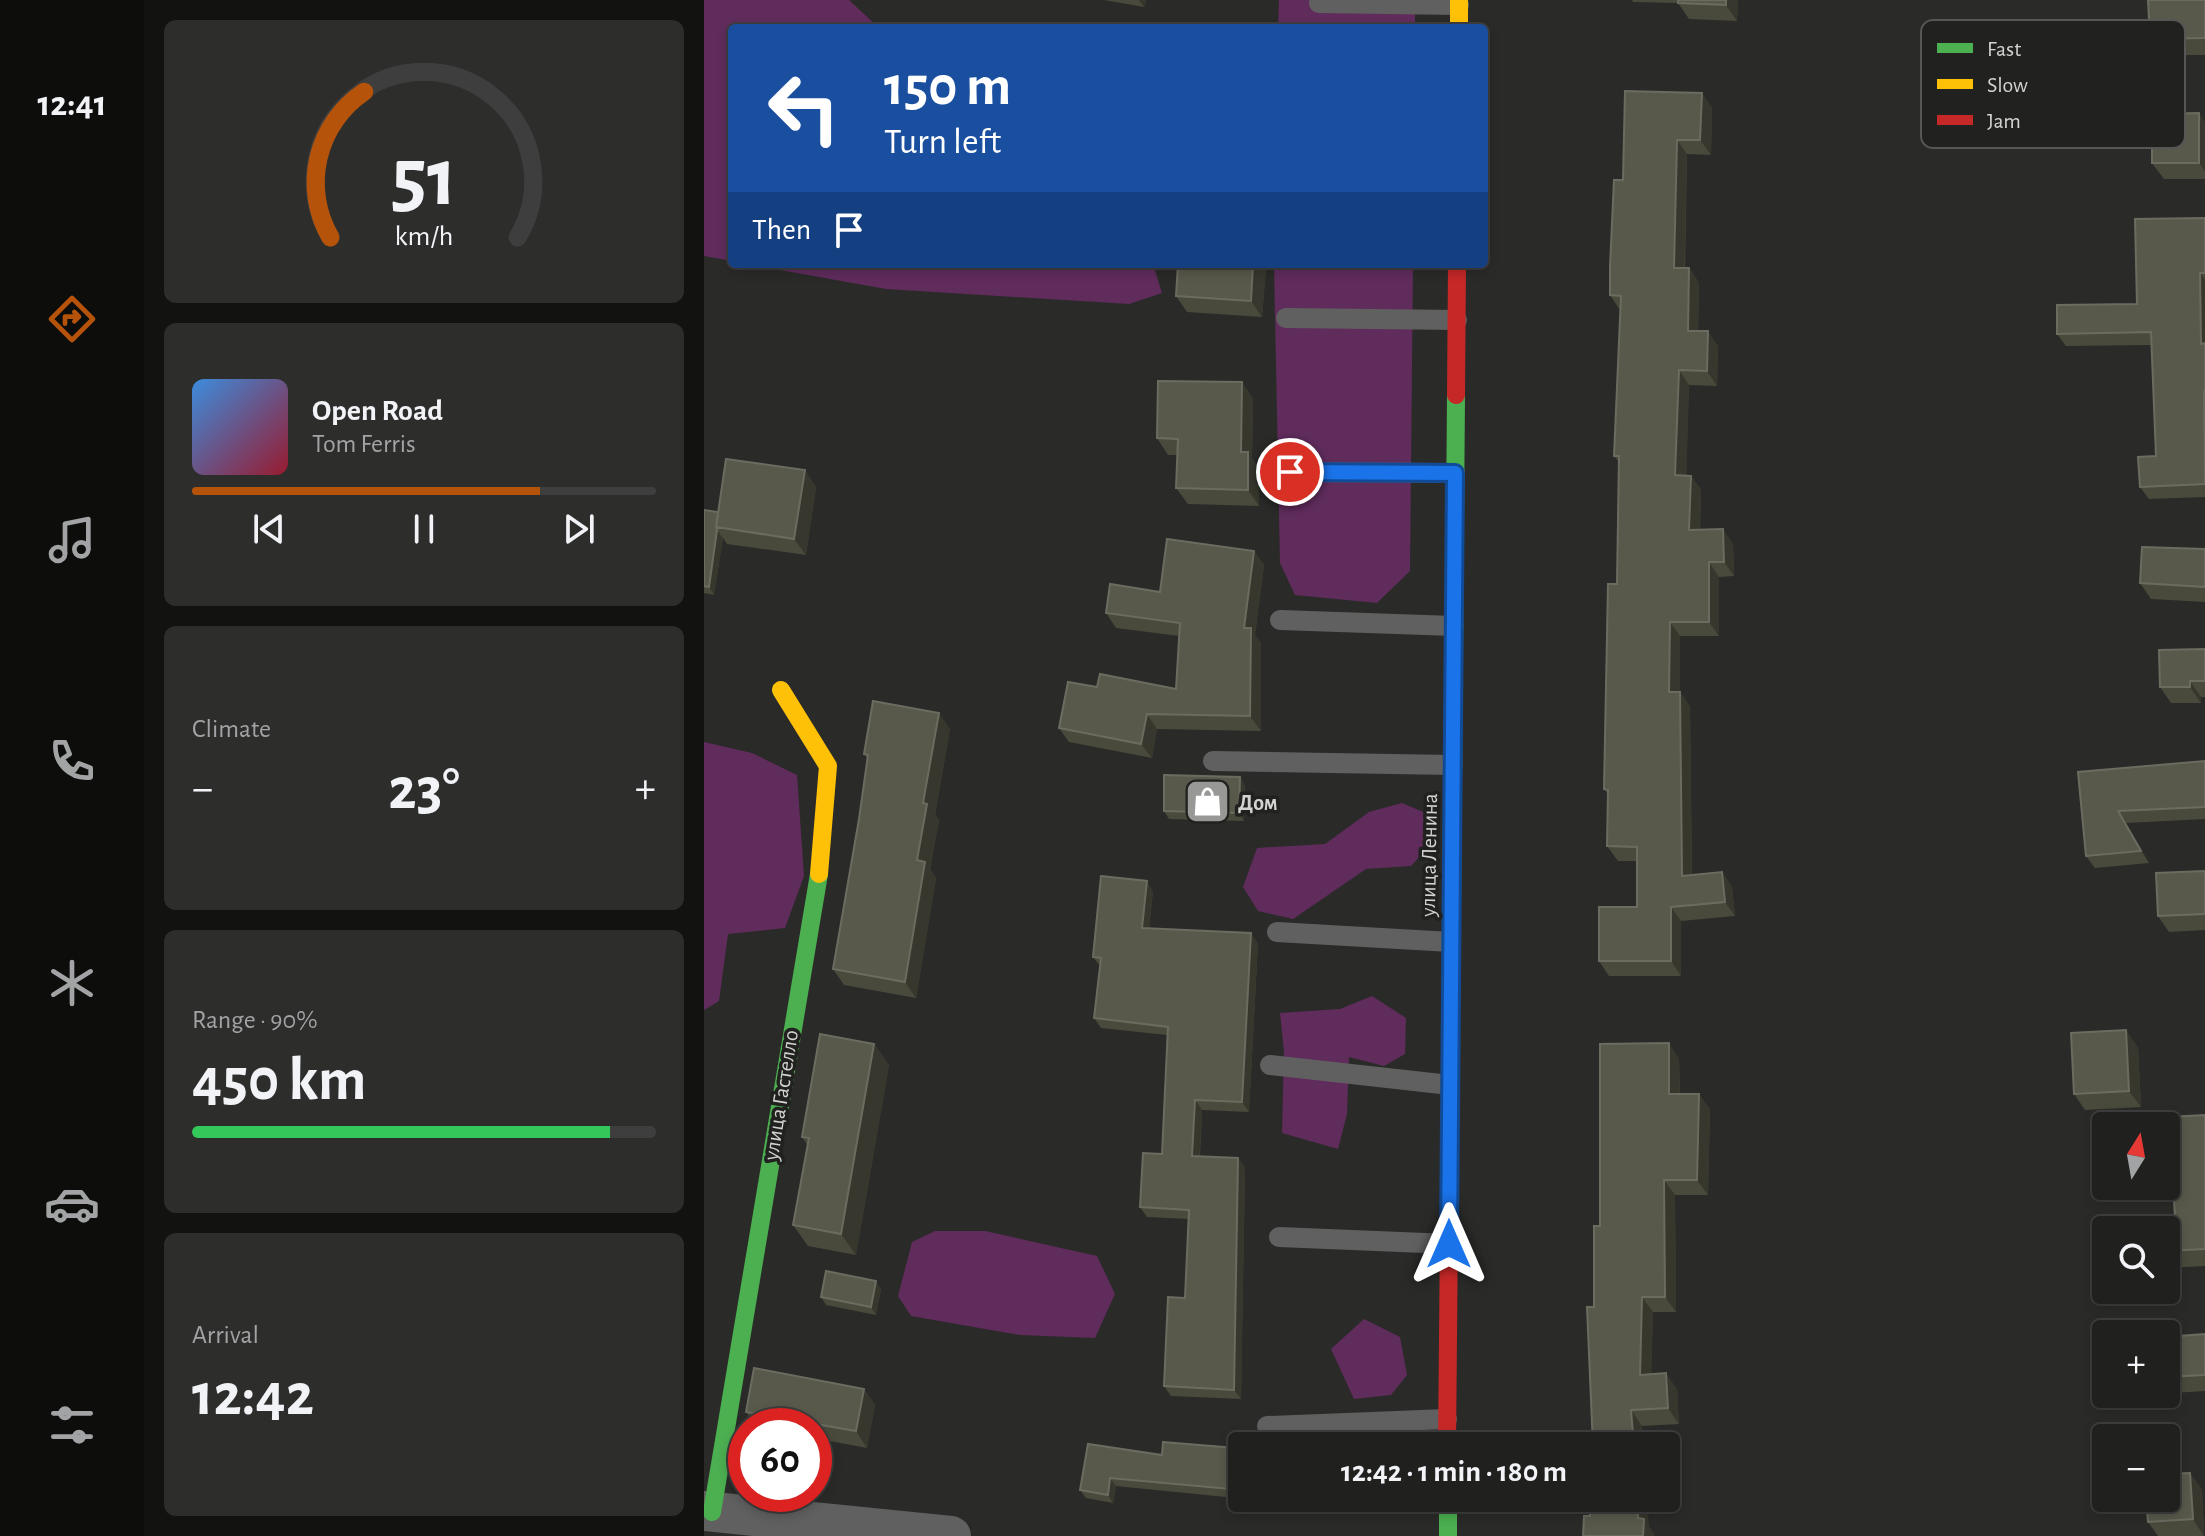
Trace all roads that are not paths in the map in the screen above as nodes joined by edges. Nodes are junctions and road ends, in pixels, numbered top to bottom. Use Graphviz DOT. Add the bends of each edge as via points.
graph roads {
  1 [pos="1459,2"];
  2 [pos="1319,3"];
  3 [pos="1459,24"];
  4 [pos="1457,268"];
  5 [pos="1286,318"];
  6 [pos="1457,320"];
  7 [pos="1290,472"];
  8 [pos="1455,473"];
  9 [pos="1280,620"];
  10 [pos="1454,626"];
  11 [pos="781,690"];
  12 [pos="1213,761"];
  13 [pos="1453,765"];
  14 [pos="1277,932"];
  15 [pos="1451,942"];
  16 [pos="1270,1065"];
  17 [pos="1450,1085"];
  18 [pos="1279,1237"];
  19 [pos="1449,1244"];
  20 [pos="1447,1419"];
  21 [pos="1267,1426"];
  22 [pos="1447,1432"];
  23 [pos="708,1512"];
  24 [pos="1448,1512"];
  25 [pos="951,1536"];
  26 [pos="1448,1536"];
  1 -- 2 [label="lane"];
  1 -- 3 [label="main road"];
  4 -- 6 [label="main road, улица Ленина"];
  5 -- 6 [label="lane"];
  6 -- 8 [label="main road, улица Ленина"];
  7 -- 8 [label="lane"];
  8 -- 10 [label="main road, улица Ленина"];
  9 -- 10 [label="lane"];
  10 -- 13 [label="main road, улица Ленина"];
  11 -- 23 [label="main road, улица Гастелло" via="828,766 823,851"];
  12 -- 13 [label="lane"];
  13 -- 15 [label="main road, улица Ленина"];
  14 -- 15 [label="lane"];
  15 -- 17 [label="main road, улица Ленина"];
  16 -- 17 [label="lane"];
  17 -- 19 [label="main road, улица Ленина"];
  18 -- 19 [label="lane"];
  19 -- 20 [label="main road, улица Ленина"];
  20 -- 21 [label="lane"];
  20 -- 22 [label="main road, улица Ленина"];
  23 -- 25 [label="street, улица Гастелло"];
  24 -- 26 [label="main road"];
}
